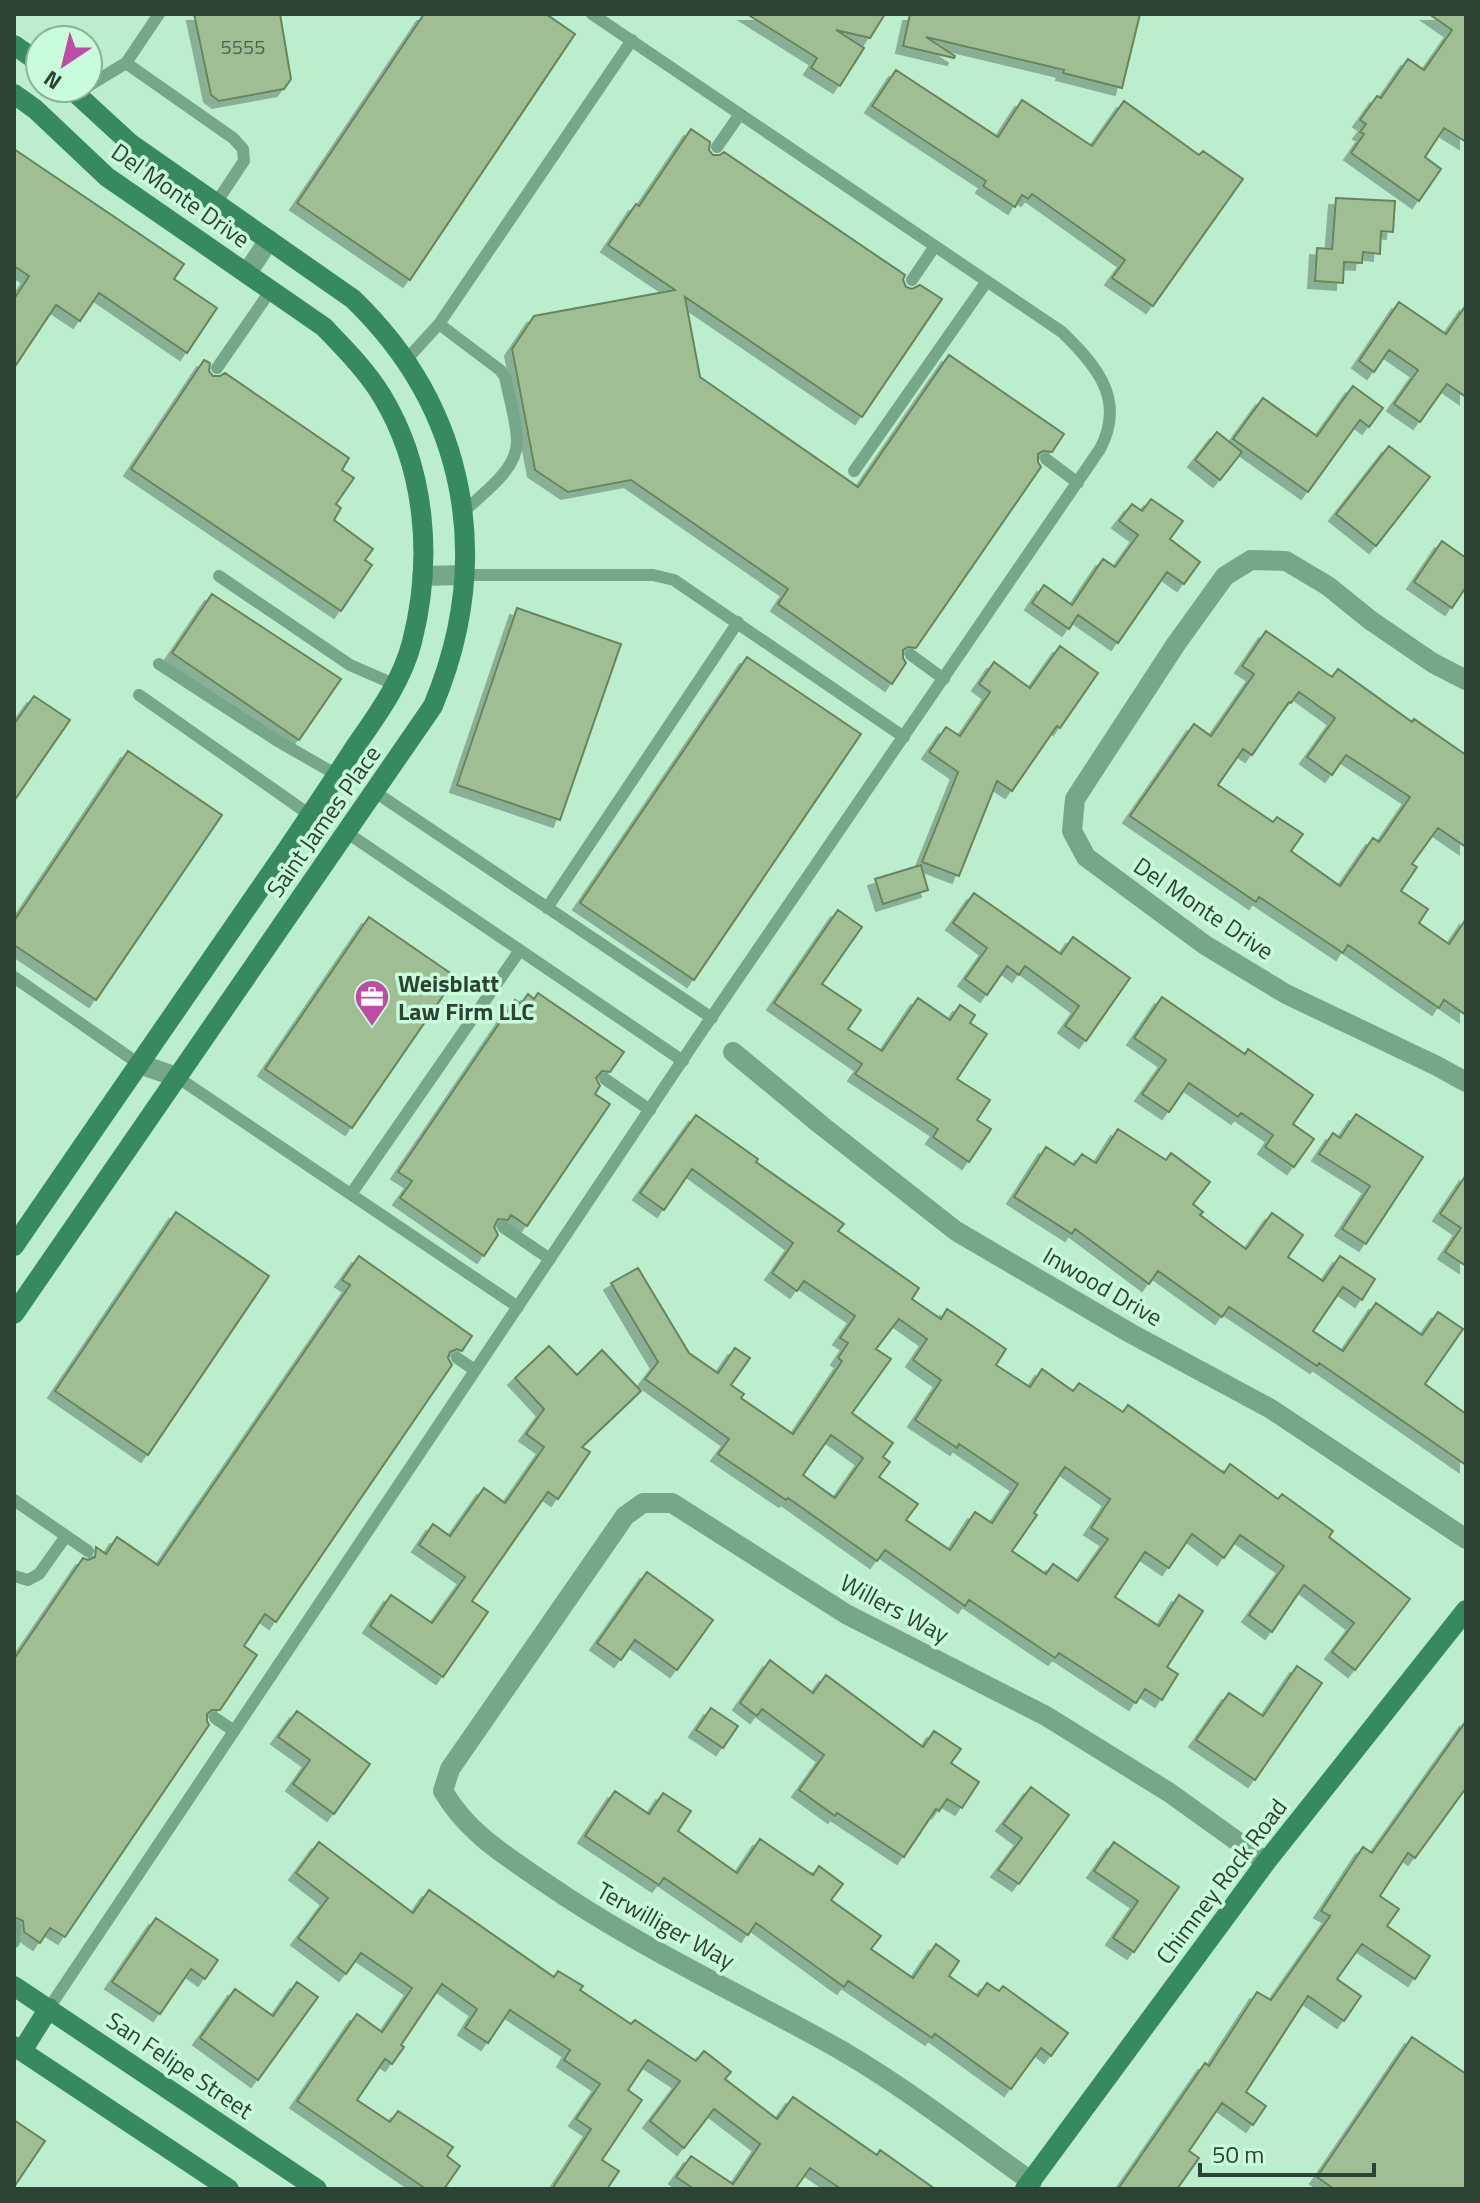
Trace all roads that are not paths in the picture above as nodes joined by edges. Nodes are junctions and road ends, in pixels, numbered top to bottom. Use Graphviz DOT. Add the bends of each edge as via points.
graph roads {
  1 [pos="159,14"];
  2 [pos="592,14"];
  3 [pos="632,40"];
  4 [pos="126,63"];
  5 [pos="104,75"];
  6 [pos="14,94"];
  7 [pos="94,104"];
  8 [pos="740,114"];
  9 [pos="717,147"];
  10 [pos="216,203"];
  11 [pos="269,240"];
  12 [pos="935,246"];
  13 [pos="247,273"];
  14 [pos="912,280"];
  15 [pos="987,281"];
  16 [pos="271,290"];
  17 [pos="439,324"];
  18 [pos="406,360"];
  19 [pos="217,368"];
  20 [pos="380,393"];
  21 [pos="1046,459"];
  22 [pos="854,471"];
  23 [pos="1078,483"];
  24 [pos="462,513"];
  25 [pos="464,575"];
  26 [pos="219,576"];
  27 [pos="422,576"];
  28 [pos="738,622"];
  29 [pos="911,655"];
  30 [pos="159,664"];
  31 [pos="944,679"];
  32 [pos="1466,680"];
  33 [pos="396,685"];
  34 [pos="139,695"];
  35 [pos="904,737"];
  36 [pos="337,775"];
  37 [pos="375,792"];
  38 [pos="310,815"];
  39 [pos="346,832"];
  40 [pos="547,908"];
  41 [pos="520,950"];
  42 [pos="14,977"];
  43 [pos="712,1018"];
  44 [pos="733,1052"];
  45 [pos="683,1061"];
  46 [pos="139,1064"];
  47 [pos="177,1077"];
  48 [pos="605,1079"];
  49 [pos="1466,1082"];
  50 [pos="650,1110"];
  51 [pos="351,1194"];
  52 [pos="503,1227"];
  53 [pos="14,1246"];
  54 [pos="550,1259"];
  55 [pos="518,1307"];
  56 [pos="14,1314"];
  57 [pos="457,1358"];
  58 [pos="475,1370"];
  59 [pos="14,1500"];
  60 [pos="66,1536"];
  61 [pos="1466,1539"];
  62 [pos="88,1551"];
  63 [pos="14,1576"];
  64 [pos="1466,1610"];
  65 [pos="538,1639"];
  66 [pos="215,1718"];
  67 [pos="234,1731"];
  68 [pos="1266,1862"];
  69 [pos="15,1926"];
  70 [pos="14,1942"];
  71 [pos="14,1986"];
  72 [pos="49,2008"];
  73 [pos="18,2048"];
  74 [pos="1028,2185"];
  75 [pos="229,2189"];
  76 [pos="317,2189"];
  1 -- 4 [label="lane"];
  2 -- 3 [label="lane"];
  3 -- 8 [label="lane"];
  3 -- 17 [label="lane"];
  4 -- 5 [label="lane"];
  4 -- 10 [label="lane" via="243,149 244,161"];
  6 -- 13 [label="street, Del Monte Drive" via="107,177"];
  7 -- 10 [label="street, Del Monte Drive" via="131,144"];
  8 -- 9 [label="lane"];
  8 -- 12 [label="lane"];
  10 -- 11 [label="street, Del Monte Drive"];
  11 -- 13 [label="street, Del Monte Drive"];
  11 -- 18 [label="street, Del Monte Drive" via="353,299"];
  12 -- 14 [label="lane"];
  12 -- 15 [label="lane"];
  13 -- 16 [label="street, Del Monte Drive"];
  15 -- 22 [label="lane"];
  15 -- 23 [label="lane" via="1062,332 1101,377 1110,404 1110,431"];
  16 -- 19 [label="lane"];
  16 -- 20 [label="street, Del Monte Drive" via="324,327"];
  17 -- 18 [label="lane"];
  17 -- 24 [label="lane" via="505,377 517,440 508,468"];
  18 -- 24 [label="street, Saint James Place" via="435,408 455,466"];
  20 -- 27 [label="street, Saint James Place" via="414,472 423,521"];
  21 -- 23 [label="lane"];
  23 -- 31 [label="lane"];
  24 -- 25 [label="street, Saint James Place"];
  25 -- 27 [label="street"];
  25 -- 28 [label="lane" via="653,575 682,584"];
  25 -- 37 [label="street, Saint James Place" via="444,681"];
  26 -- 33 [label="lane" via="350,665"];
  27 -- 33 [label="street, Saint James Place" via="412,642"];
  28 -- 35 [label="lane"];
  28 -- 40 [label="lane"];
  29 -- 31 [label="lane"];
  30 -- 36 [label="lane"];
  31 -- 35 [label="lane"];
  32 -- 49 [label="street, Del Monte Drive" via="1433,663 1286,561 1251,560 1225,576 1145,690 1075,799 1072,831 1086,857 1205,945 1286,994"];
  33 -- 36 [label="street, Saint James Place"];
  34 -- 38 [label="lane"];
  35 -- 43 [label="lane"];
  36 -- 38 [label="street, Saint James Place"];
  37 -- 39 [label="street, Saint James Place"];
  37 -- 40 [label="lane"];
  38 -- 46 [label="street, Saint James Place"];
  39 -- 41 [label="lane"];
  39 -- 47 [label="street, Saint James Place"];
  40 -- 43 [label="lane"];
  41 -- 45 [label="lane"];
  41 -- 51 [label="lane"];
  42 -- 46 [label="lane"];
  43 -- 45 [label="lane"];
  44 -- 61 [label="street, Inwood Drive" via="956,1231 1271,1409"];
  45 -- 50 [label="lane"];
  46 -- 47 [label="street"];
  46 -- 53 [label="street, Saint James Place"];
  47 -- 51 [label="lane"];
  47 -- 56 [label="street, Saint James Place"];
  48 -- 50 [label="lane"];
  50 -- 54 [label="lane"];
  51 -- 55 [label="lane"];
  52 -- 54 [label="lane"];
  54 -- 55 [label="lane"];
  55 -- 58 [label="lane"];
  57 -- 58 [label="lane"];
  58 -- 67 [label="lane"];
  59 -- 60 [label="lane"];
  60 -- 62 [label="lane"];
  60 -- 63 [label="lane" via="39,1574 28,1580"];
  64 -- 68 [label="street, Chimney Rock Road"];
  65 -- 68 [label="street, Willers Way" via="625,1516 643,1503 672,1503 846,1614 1046,1716 1170,1793"];
  65 -- 74 [label="street, Terwilliger Way" via="450,1769 443,1791 457,1815 583,1909 882,2076"];
  66 -- 67 [label="lane"];
  67 -- 72 [label="lane"];
  68 -- 74 [label="street, Chimney Rock Road"];
  69 -- 70 [label="lane"];
  71 -- 72 [label="street, San Felipe Street"];
  72 -- 73 [label="street"];
  72 -- 76 [label="street, San Felipe Street"];
  73 -- 75 [label="street"];
}
